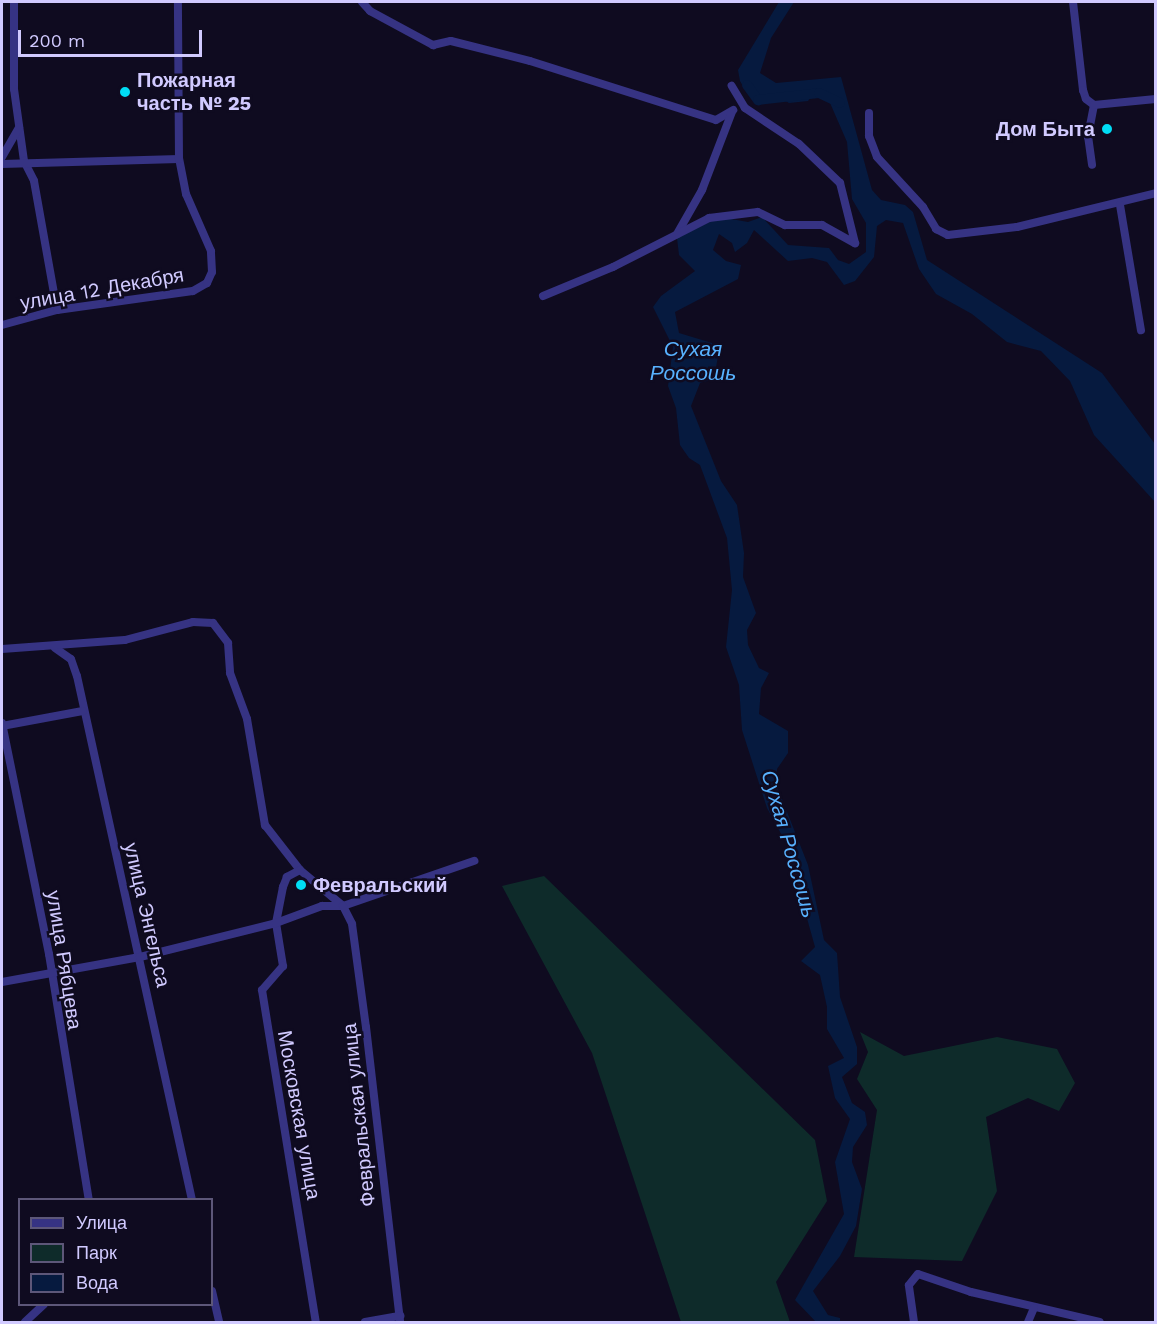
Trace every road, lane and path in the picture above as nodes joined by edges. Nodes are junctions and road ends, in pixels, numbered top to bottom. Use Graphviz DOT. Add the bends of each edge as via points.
graph roads {
  1 [pos="14,2"];
  2 [pos="178,2"];
  3 [pos="362,2"];
  4 [pos="1073,2"];
  5 [pos="732,86"];
  6 [pos="1155,99"];
  7 [pos="1094,105"];
  8 [pos="868,112"];
  9 [pos="19,126"];
  10 [pos="2,157"];
  11 [pos="180,159"];
  12 [pos="24,161"];
  13 [pos="2,164"];
  14 [pos="1092,165"];
  15 [pos="1155,193"];
  16 [pos="1120,205"];
  17 [pos="676,235"];
  18 [pos="543,296"];
  19 [pos="57,310"];
  20 [pos="2,325"];
  21 [pos="1142,330"];
  22 [pos="54,647"];
  23 [pos="2,649"];
  24 [pos="83,711"];
  25 [pos="2,725"];
  26 [pos="474,861"];
  27 [pos="300,870"];
  28 [pos="343,906"];
  29 [pos="276,923"];
  30 [pos="140,957"];
  31 [pos="52,972"];
  32 [pos="2,982"];
  33 [pos="88,1198"];
  34 [pos="192,1198"];
  35 [pos="213,1296"];
  36 [pos="43,1306"];
  37 [pos="1034,1308"];
  38 [pos="400,1319"];
  39 [pos="25,1323"];
  40 [pos="219,1323"];
  41 [pos="316,1323"];
  42 [pos="365,1323"];
  43 [pos="914,1323"];
  44 [pos="1028,1323"];
  45 [pos="1100,1323"];
  1 -- 9 [label="street" via="14,89"];
  2 -- 11 [label="street, улица 12 Декабря"];
  3 -- 17 [label="street" via="370,11 433,45 451,41 530,61 716,120 732,110 702,190"];
  4 -- 7 [label="street" via="1083,90"];
  5 -- 17 [label="street" via="745,108 799,144 840,183 855,243 822,225 785,225 758,212 709,218"];
  6 -- 7 [label="street"];
  7 -- 14 [label="street" via="1088,136"];
  8 -- 16 [label="street" via="869,136 877,157 941,233 1017,226"];
  9 -- 10 [label="street"];
  9 -- 12 [label="street"];
  11 -- 12 [label="street"];
  11 -- 19 [label="street, улица 12 Декабря" via="186,194 211,250 212,272 207,283 193,291 172,295"];
  12 -- 13 [label="street"];
  12 -- 19 [label="street" via="34,181"];
  15 -- 16 [label="street"];
  16 -- 21 [label="street"];
  17 -- 18 [label="street"];
  19 -- 20 [label="street, улица 12 Декабря"];
  22 -- 23 [label="street, Февральская улица"];
  22 -- 24 [label="street, улица Энгельса" via="71,659"];
  22 -- 27 [label="street, Февральская улица" via="125,640 203,620 220,629 228,643 230,673 247,719 265,825"];
  24 -- 25 [label="street, улица Рябцева"];
  24 -- 30 [label="street, улица Энгельса"];
  25 -- 31 [label="street, улица Рябцева"];
  26 -- 28 [label="street"];
  27 -- 28 [label="street, Февральская улица"];
  27 -- 29 [label="street" via="287,877"];
  28 -- 29 [label="street" via="322,906"];
  28 -- 38 [label="street, Февральская улица" via="352,924 365,1016"];
  29 -- 30 [label="street"];
  29 -- 41 [label="street, Московская улица" via="283,966 261,990"];
  30 -- 31 [label="street"];
  30 -- 34 [label="street, улица Энгельса"];
  31 -- 32 [label="street"];
  31 -- 33 [label="street, улица Рябцева"];
  35 -- 40 [label="street"];
  36 -- 39 [label="street"];
  37 -- 43 [label="street" via="923,1274 913,1276 909,1285"];
  37 -- 44 [label="street"];
  37 -- 45 [label="street"];
  38 -- 42 [label="street"];
}
